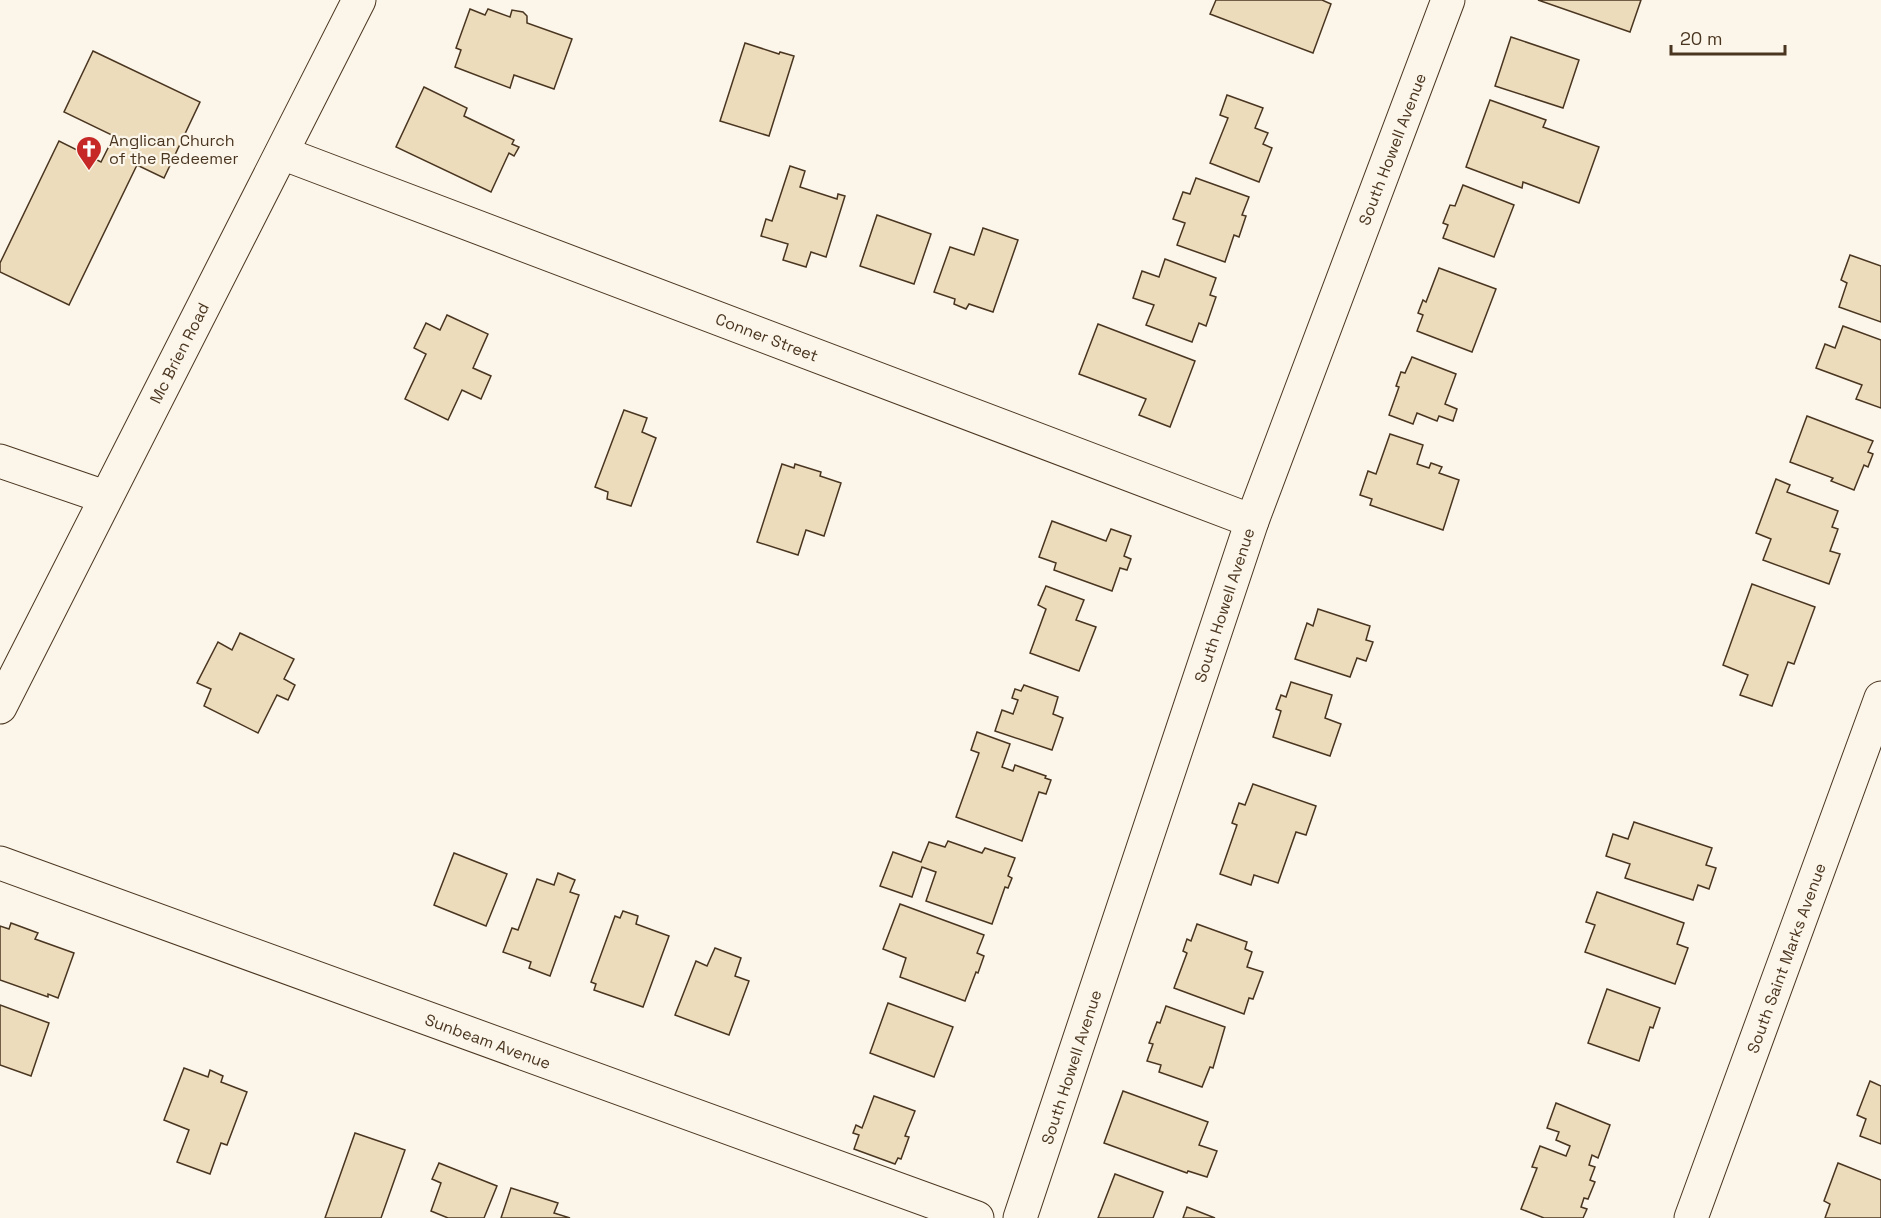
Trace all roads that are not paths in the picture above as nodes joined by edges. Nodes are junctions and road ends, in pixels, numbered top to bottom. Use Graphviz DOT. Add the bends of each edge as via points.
graph roads {
  1 [pos="358,0"];
  2 [pos="1448,0"];
  3 [pos="282,153"];
  4 [pos="0,460"];
  5 [pos="105,497"];
  6 [pos="1252,521"];
  7 [pos="1881,698"];
  8 [pos="0,706"];
  9 [pos="0,863"];
  10 [pos="977,1218"];
  11 [pos="1020,1218"];
  12 [pos="1691,1218"];
  1 -- 3 [label="street, Mc Brien Road"];
  2 -- 6 [label="street, South Howell Avenue"];
  3 -- 5 [label="street, Mc Brien Road"];
  3 -- 6 [label="street, Conner Street"];
  4 -- 5 [label="street"];
  5 -- 8 [label="street, Mc Brien Road"];
  6 -- 11 [label="street, South Howell Avenue"];
  7 -- 12 [label="street, South Saint Marks Avenue"];
  9 -- 10 [label="street, Sunbeam Avenue"];
}
